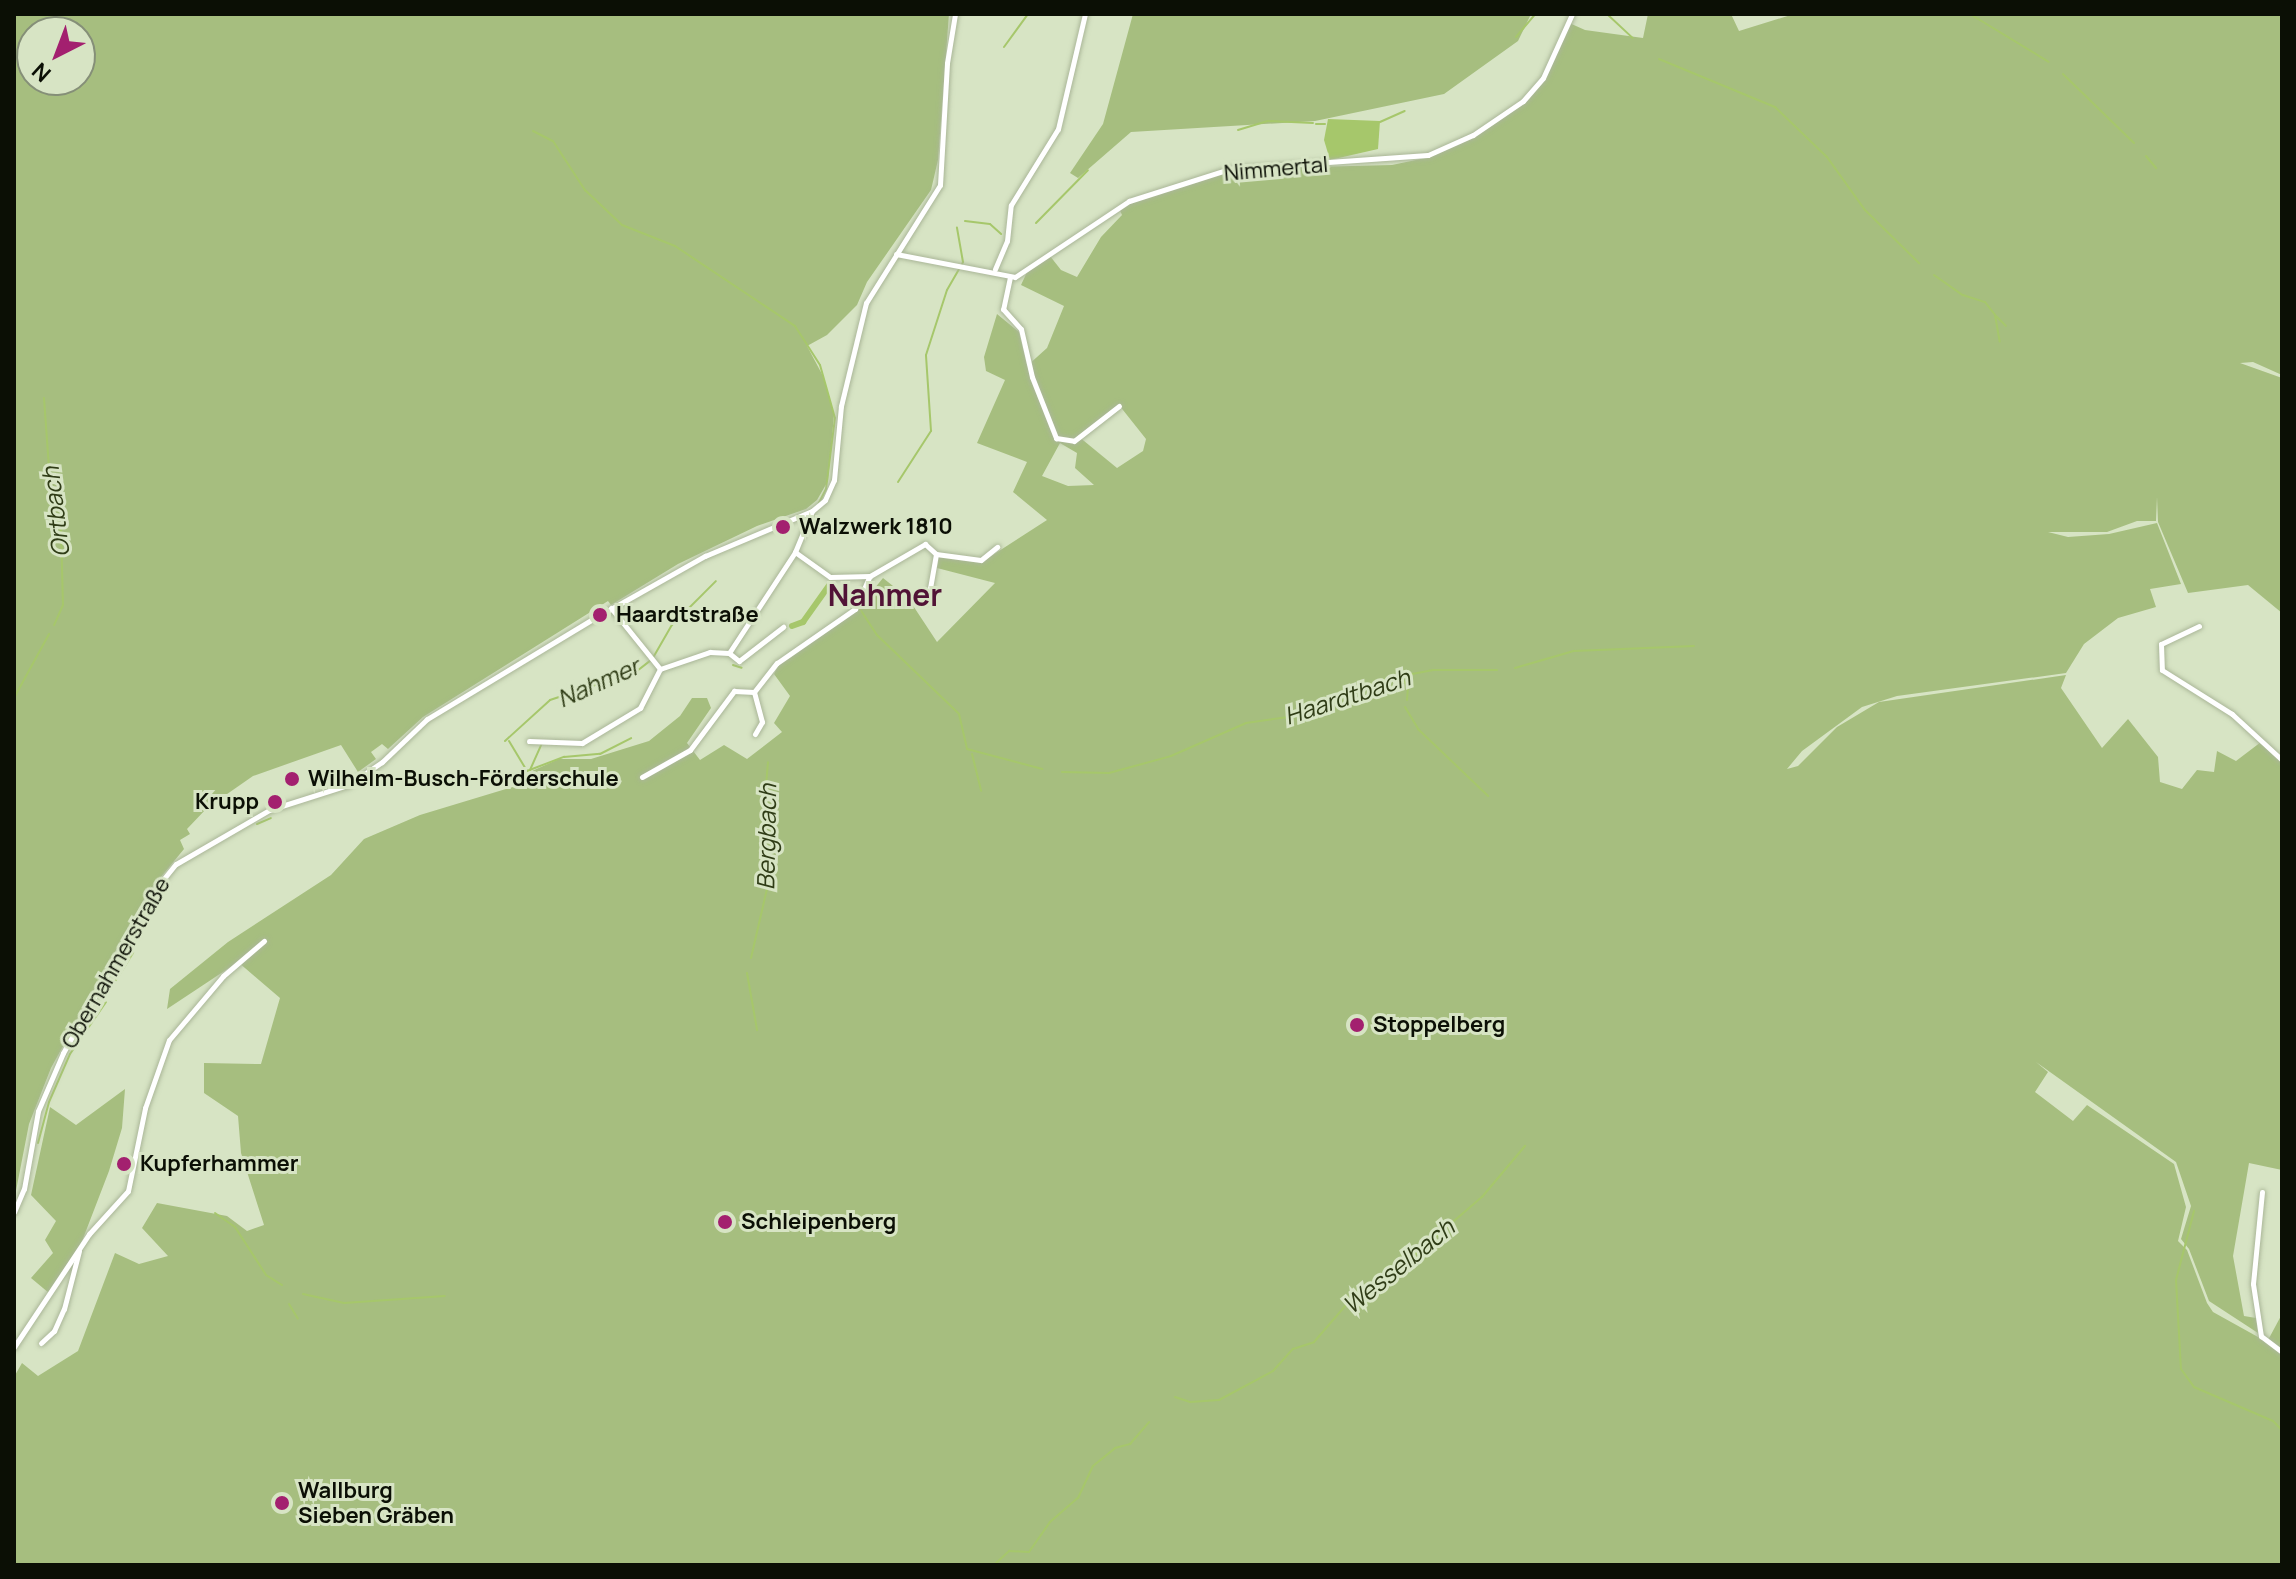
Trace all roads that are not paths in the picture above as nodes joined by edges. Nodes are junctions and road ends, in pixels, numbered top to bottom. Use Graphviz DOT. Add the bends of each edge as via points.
graph roads {
  1 [pos="955,14"];
  2 [pos="1085,14"];
  3 [pos="1572,14"];
  4 [pos="896,254"];
  5 [pos="995,269"];
  6 [pos="1010,277"];
  7 [pos="1119,406"];
  8 [pos="812,511"];
  9 [pos="997,547"];
  10 [pos="795,552"];
  11 [pos="936,554"];
  12 [pos="870,576"];
  13 [pos="928,600"];
  14 [pos="611,608"];
  15 [pos="2199,626"];
  16 [pos="783,627"];
  17 [pos="729,653"];
  18 [pos="660,669"];
  19 [pos="754,692"];
  20 [pos="755,734"];
  21 [pos="529,741"];
  22 [pos="2282,760"];
  23 [pos="642,777"];
  24 [pos="264,941"];
  25 [pos="2262,1192"];
  26 [pos="14,1212"];
  27 [pos="79,1249"];
  28 [pos="41,1343"];
  29 [pos="14,1347"];
  30 [pos="2282,1352"];
  1 -- 4 [label="street" via="940,185"];
  2 -- 5 [label="street" via="1058,129 1011,205 1007,241"];
  3 -- 6 [label="street, Nimmertal" via="1537,85 1504,118 1473,135 1418,158 1229,169 1129,201"];
  4 -- 5 [label="street"];
  4 -- 8 [label="street" via="866,303 841,406 834,480"];
  5 -- 6 [label="street"];
  6 -- 7 [label="street" via="1003,309 1021,329 1032,377 1056,438 1074,441"];
  8 -- 10 [label="street"];
  8 -- 14 [label="street, Obernahmerstraße" via="719,549"];
  9 -- 11 [label="street" via="981,560"];
  10 -- 12 [label="street" via="830,577"];
  10 -- 17 [label="street"];
  11 -- 12 [label="street" via="922,544"];
  11 -- 13 [label="street"];
  12 -- 19 [label="street" via="855,609 777,663"];
  14 -- 18 [label="street"];
  14 -- 26 [label="street, Obernahmerstraße" via="427,719 348,785 269,810 186,856 164,877 63,1053 38,1111 24,1189"];
  15 -- 22 [label="street" via="2161,644 2162,670 2232,714"];
  16 -- 17 [label="street" via="739,661"];
  17 -- 18 [label="street" via="718,650"];
  18 -- 21 [label="street" via="640,708 582,743"];
  19 -- 20 [label="street" via="762,722"];
  19 -- 23 [label="street" via="734,691 690,750"];
  24 -- 27 [label="street" via="213,986 169,1040 145,1108 131,1185"];
  25 -- 30 [label="street" via="2253,1284 2261,1336"];
  27 -- 28 [label="street" via="64,1309 54,1331"];
  27 -- 29 [label="street"];
}
